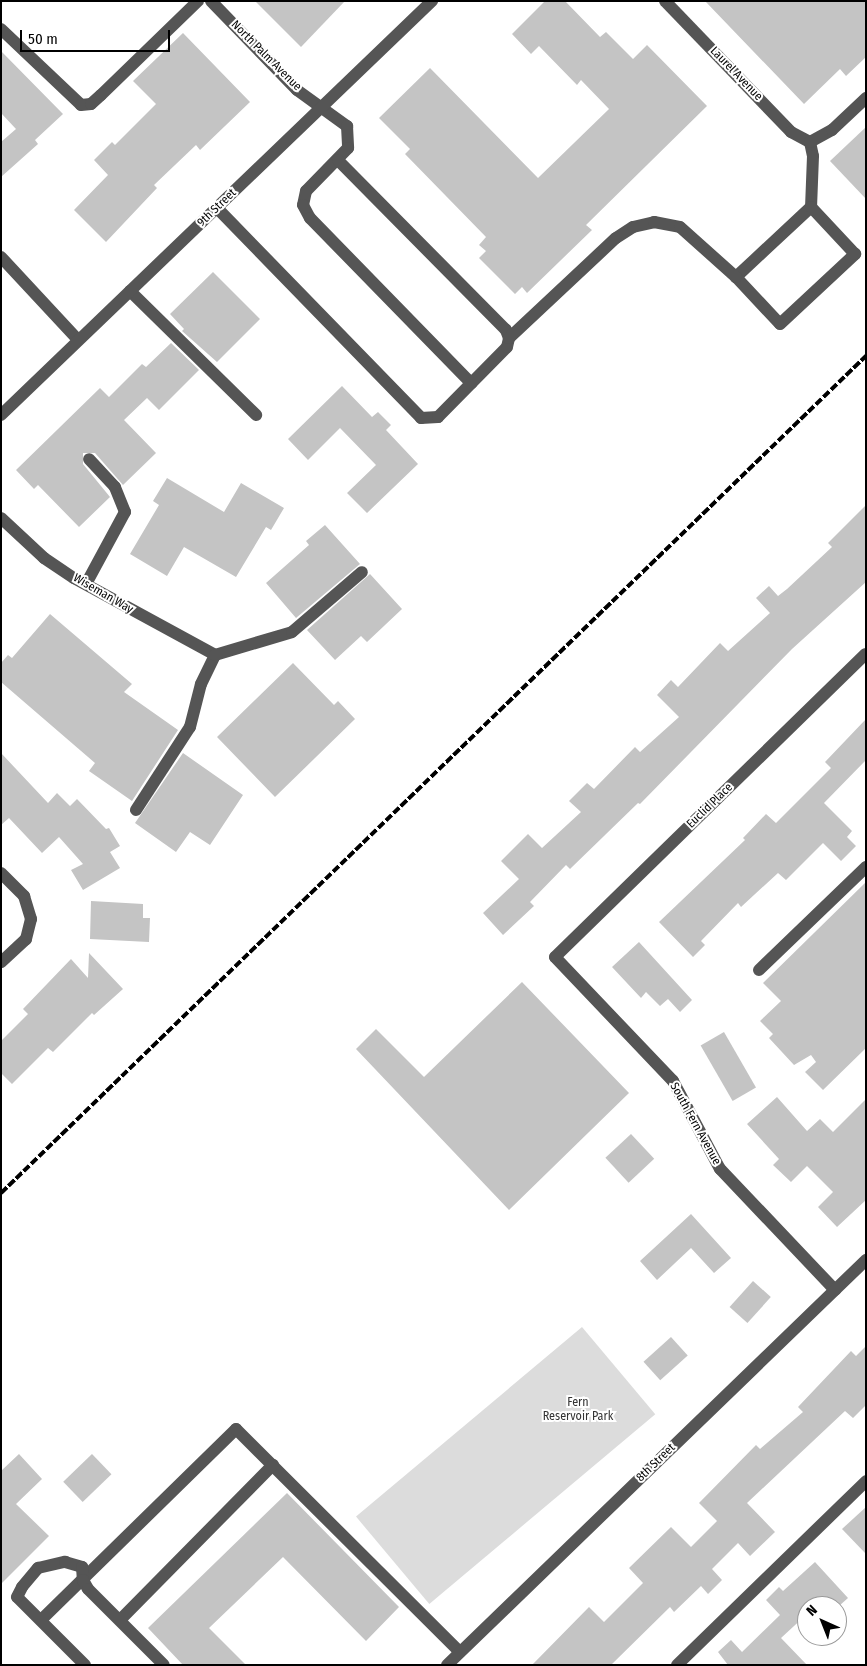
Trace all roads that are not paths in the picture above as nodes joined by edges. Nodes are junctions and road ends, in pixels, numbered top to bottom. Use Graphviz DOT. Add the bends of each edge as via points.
graph roads {
  1 [pos="198,1"];
  2 [pos="212,1"];
  3 [pos="432,1"];
  4 [pos="665,1"];
  5 [pos="1,29"];
  6 [pos="866,98"];
  7 [pos="323,107"];
  8 [pos="810,142"];
  9 [pos="338,160"];
  10 [pos="811,207"];
  11 [pos="217,208"];
  12 [pos="1,257"];
  13 [pos="736,277"];
  14 [pos="130,291"];
  15 [pos="510,338"];
  16 [pos="78,340"];
  17 [pos="471,383"];
  18 [pos="1,415"];
  19 [pos="256,415"];
  20 [pos="89,459"];
  21 [pos="1,518"];
  22 [pos="362,572"];
  23 [pos="86,584"];
  24 [pos="216,655"];
  25 [pos="865,655"];
  26 [pos="136,810"];
  27 [pos="866,867"];
  28 [pos="1,873"];
  29 [pos="555,958"];
  30 [pos="1,962"];
  31 [pos="759,970"];
  32 [pos="866,1260"];
  33 [pos="835,1290"];
  34 [pos="273,1465"];
  35 [pos="866,1481"];
  36 [pos="83,1580"];
  37 [pos="42,1620"];
  38 [pos="120,1620"];
  39 [pos="460,1652"];
  40 [pos="85,1665"];
  41 [pos="164,1665"];
  42 [pos="447,1665"];
  43 [pos="677,1665"];
  1 -- 5 [label="street" via="91,104 81,106"];
  2 -- 7 [label="street, North Palm Avenue" via="297,90"];
  3 -- 7 [label="street, 9th Street"];
  4 -- 8 [label="street, Laurel Avenue" via="791,132"];
  6 -- 8 [label="street" via="832,130"];
  7 -- 9 [label="street, North Palm Avenue" via="348,126 348,148"];
  7 -- 11 [label="street, 9th Street"];
  8 -- 10 [label="street" via="813,156"];
  9 -- 15 [label="street" via="506,330"];
  9 -- 17 [label="street" via="306,191 303,205 310,218"];
  10 -- 13 [label="street"];
  10 -- 13 [label="street" via="855,254 780,324"];
  11 -- 14 [label="street, 9th Street"];
  11 -- 17 [label="street" via="421,418 438,416"];
  12 -- 16 [label="street"];
  13 -- 15 [label="street" via="680,227 654,222 633,226 616,238"];
  14 -- 16 [label="street, 9th Street"];
  14 -- 19 [label="street"];
  15 -- 17 [label="street" via="507,347"];
  16 -- 18 [label="street, 9th Street"];
  20 -- 23 [label="street" via="115,487 124,512"];
  21 -- 23 [label="street, Wiseman Way" via="44,558"];
  22 -- 24 [label="street" via="292,632"];
  23 -- 24 [label="street, Wiseman Way"];
  24 -- 26 [label="street" via="201,684 190,727"];
  25 -- 29 [label="street, Euclid Place"];
  27 -- 31 [label="street"];
  28 -- 30 [label="street" via="24,896 31,919 26,939"];
  29 -- 33 [label="street, South Fern Avenue" via="673,1081 720,1169"];
  32 -- 33 [label="street, 8th Street"];
  33 -- 39 [label="street, 8th Street"];
  34 -- 36 [label="street" via="236,1428"];
  34 -- 38 [label="street"];
  34 -- 39 [label="street"];
  35 -- 43 [label="street"];
  36 -- 37 [label="street"];
  36 -- 37 [label="street" via="82,1567 65,1562 38,1568 17,1597"];
  36 -- 38 [label="street"];
  37 -- 40 [label="street"];
  38 -- 41 [label="street"];
  39 -- 42 [label="street, 8th Street"];
}
